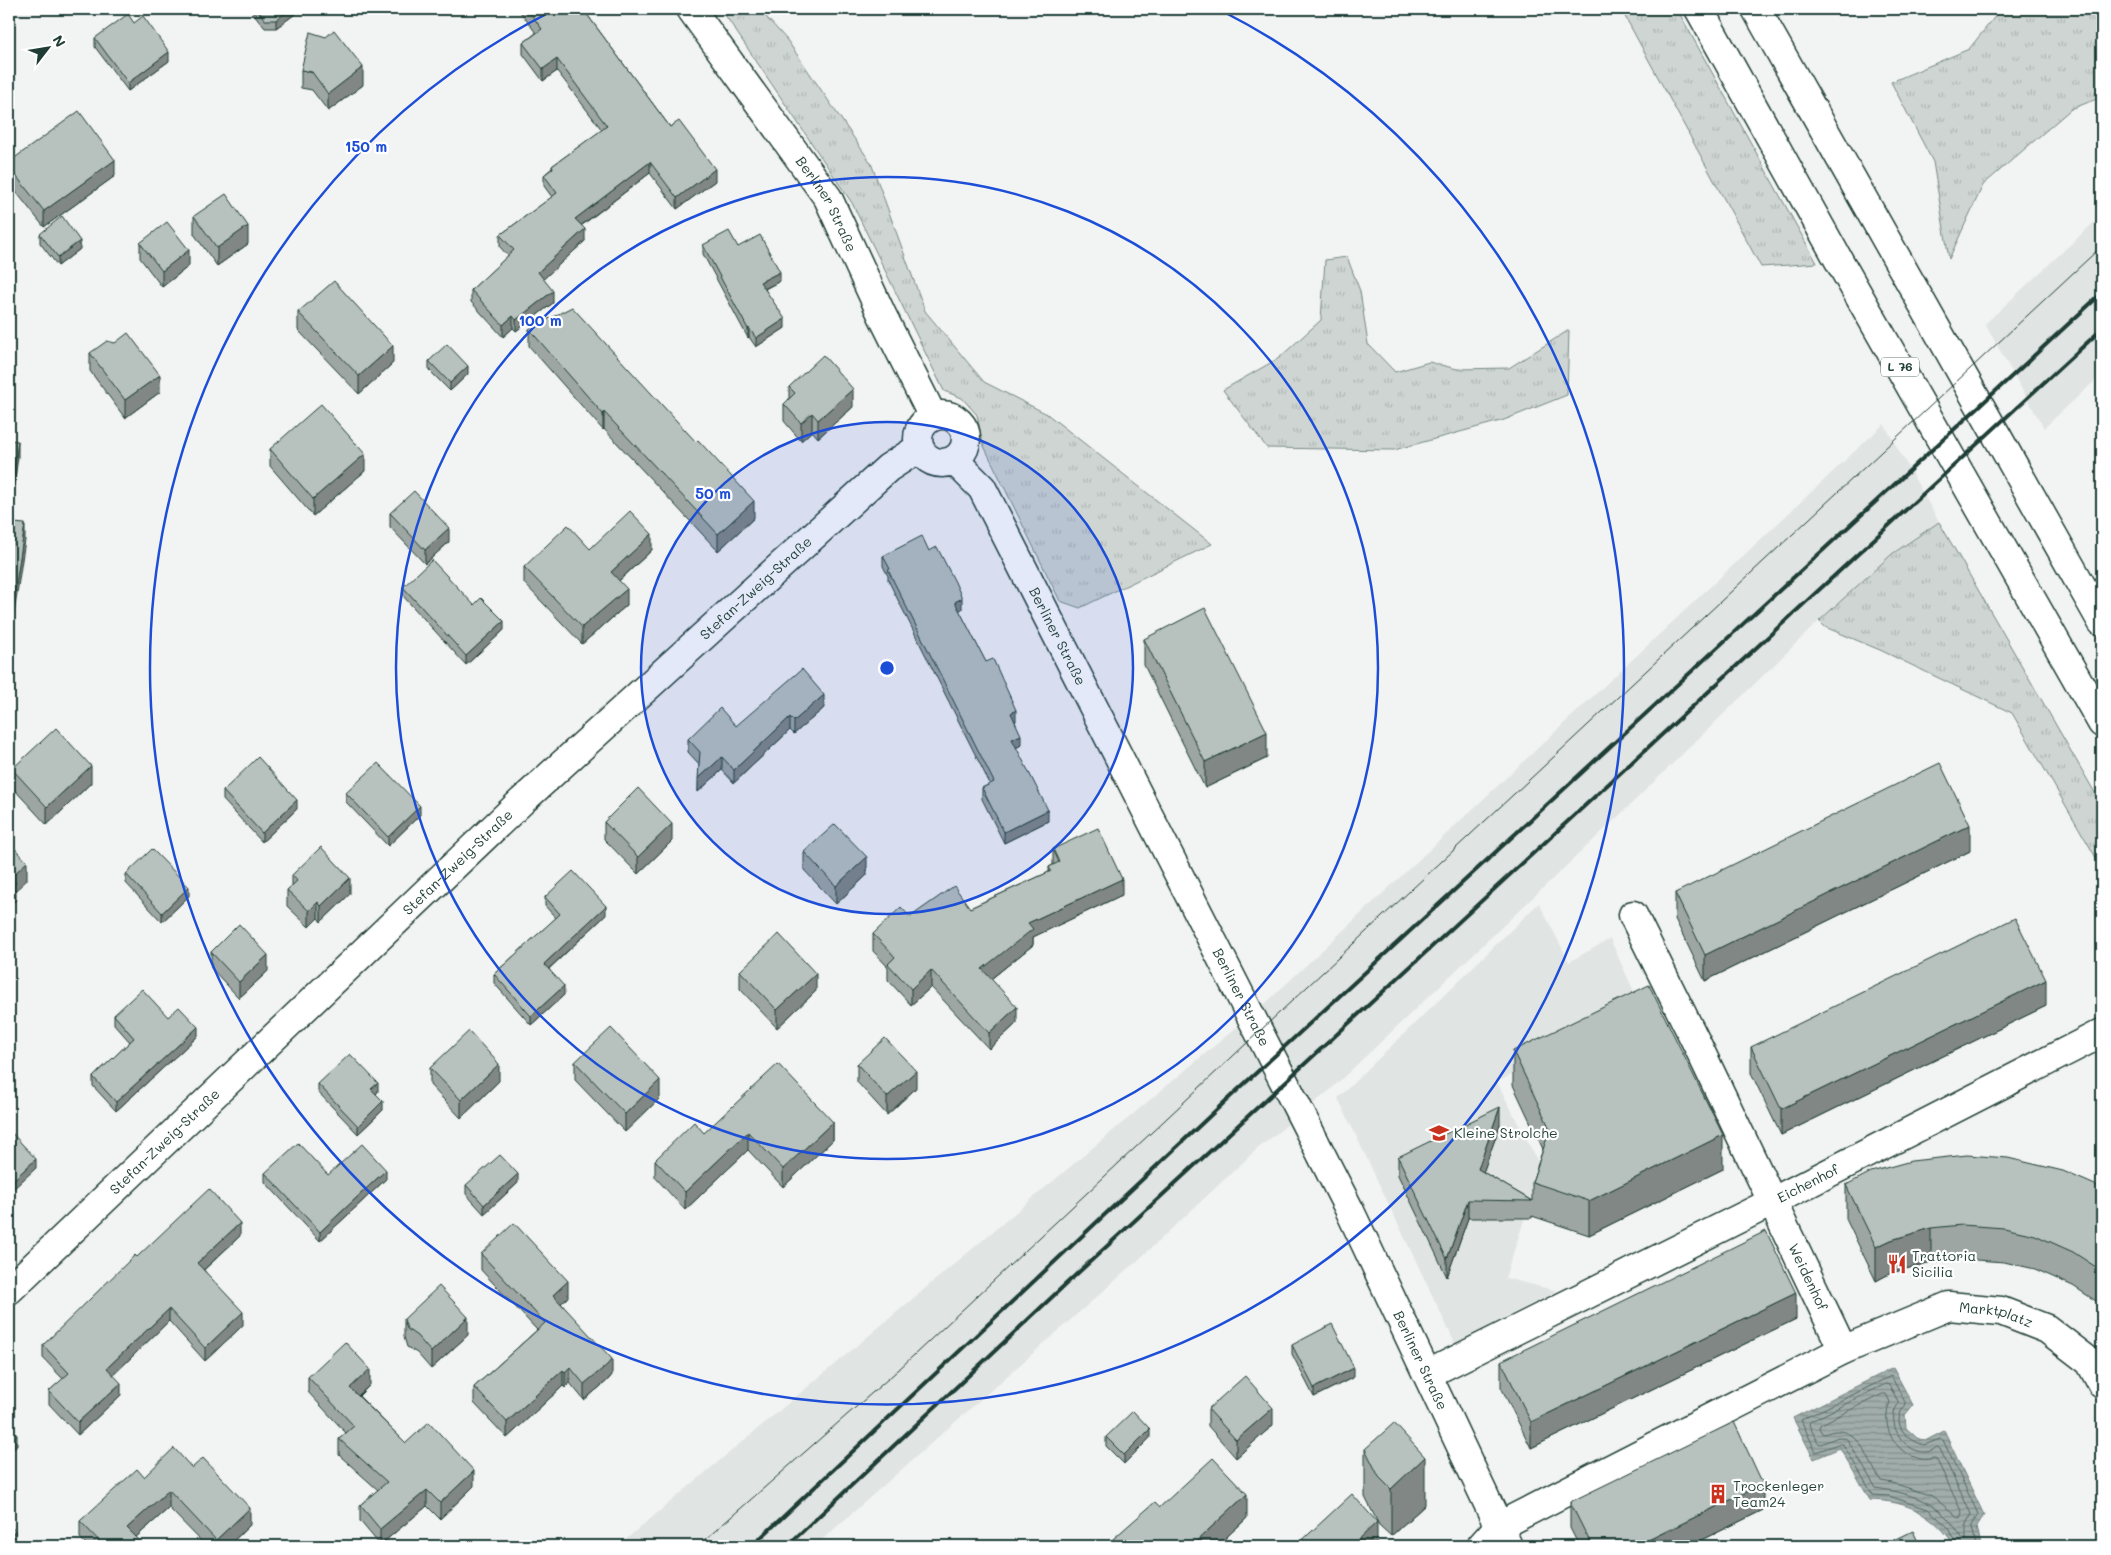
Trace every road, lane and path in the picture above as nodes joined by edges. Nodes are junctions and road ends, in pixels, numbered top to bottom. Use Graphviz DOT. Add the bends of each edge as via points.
graph roads {
  1 [pos="691,9"];
  2 [pos="1699,9"];
  3 [pos="1756,9"];
  4 [pos="932,417"];
  5 [pos="920,448"];
  6 [pos="954,460"];
  7 [pos="2102,622"];
  8 [pos="2102,723"];
  9 [pos="1633,915"];
  10 [pos="2102,1033"];
  11 [pos="1772,1202"];
  12 [pos="9,1290"];
  13 [pos="1843,1350"];
  14 [pos="1428,1374"];
  15 [pos="2102,1384"];
  16 [pos="1496,1540"];
  1 -- 4 [label="street, Berliner Straße" via="828,198"];
  2 -- 8 [label="street, L 76"];
  3 -- 7 [label="street"];
  4 -- 5 [label="street" via="920,428"];
  4 -- 6 [label="street" via="945,415 962,425 966,444"];
  5 -- 6 [label="street" via="933,461"];
  5 -- 12 [label="street, Stefan-Zweig-Straße" via="888,468 522,801"];
  6 -- 14 [label="street, Berliner Straße" via="982,488 1344,1201"];
  9 -- 11 [label="street, Eichenhof"];
  10 -- 11 [label="street, Eichenhof"];
  11 -- 13 [label="street, Weidenhof"];
  11 -- 14 [label="street"];
  13 -- 15 [label="street, Marktplatz" via="1949,1306 2001,1311 2047,1329 2090,1362"];
  13 -- 16 [label="street"];
  14 -- 16 [label="street, Berliner Straße"];
}
